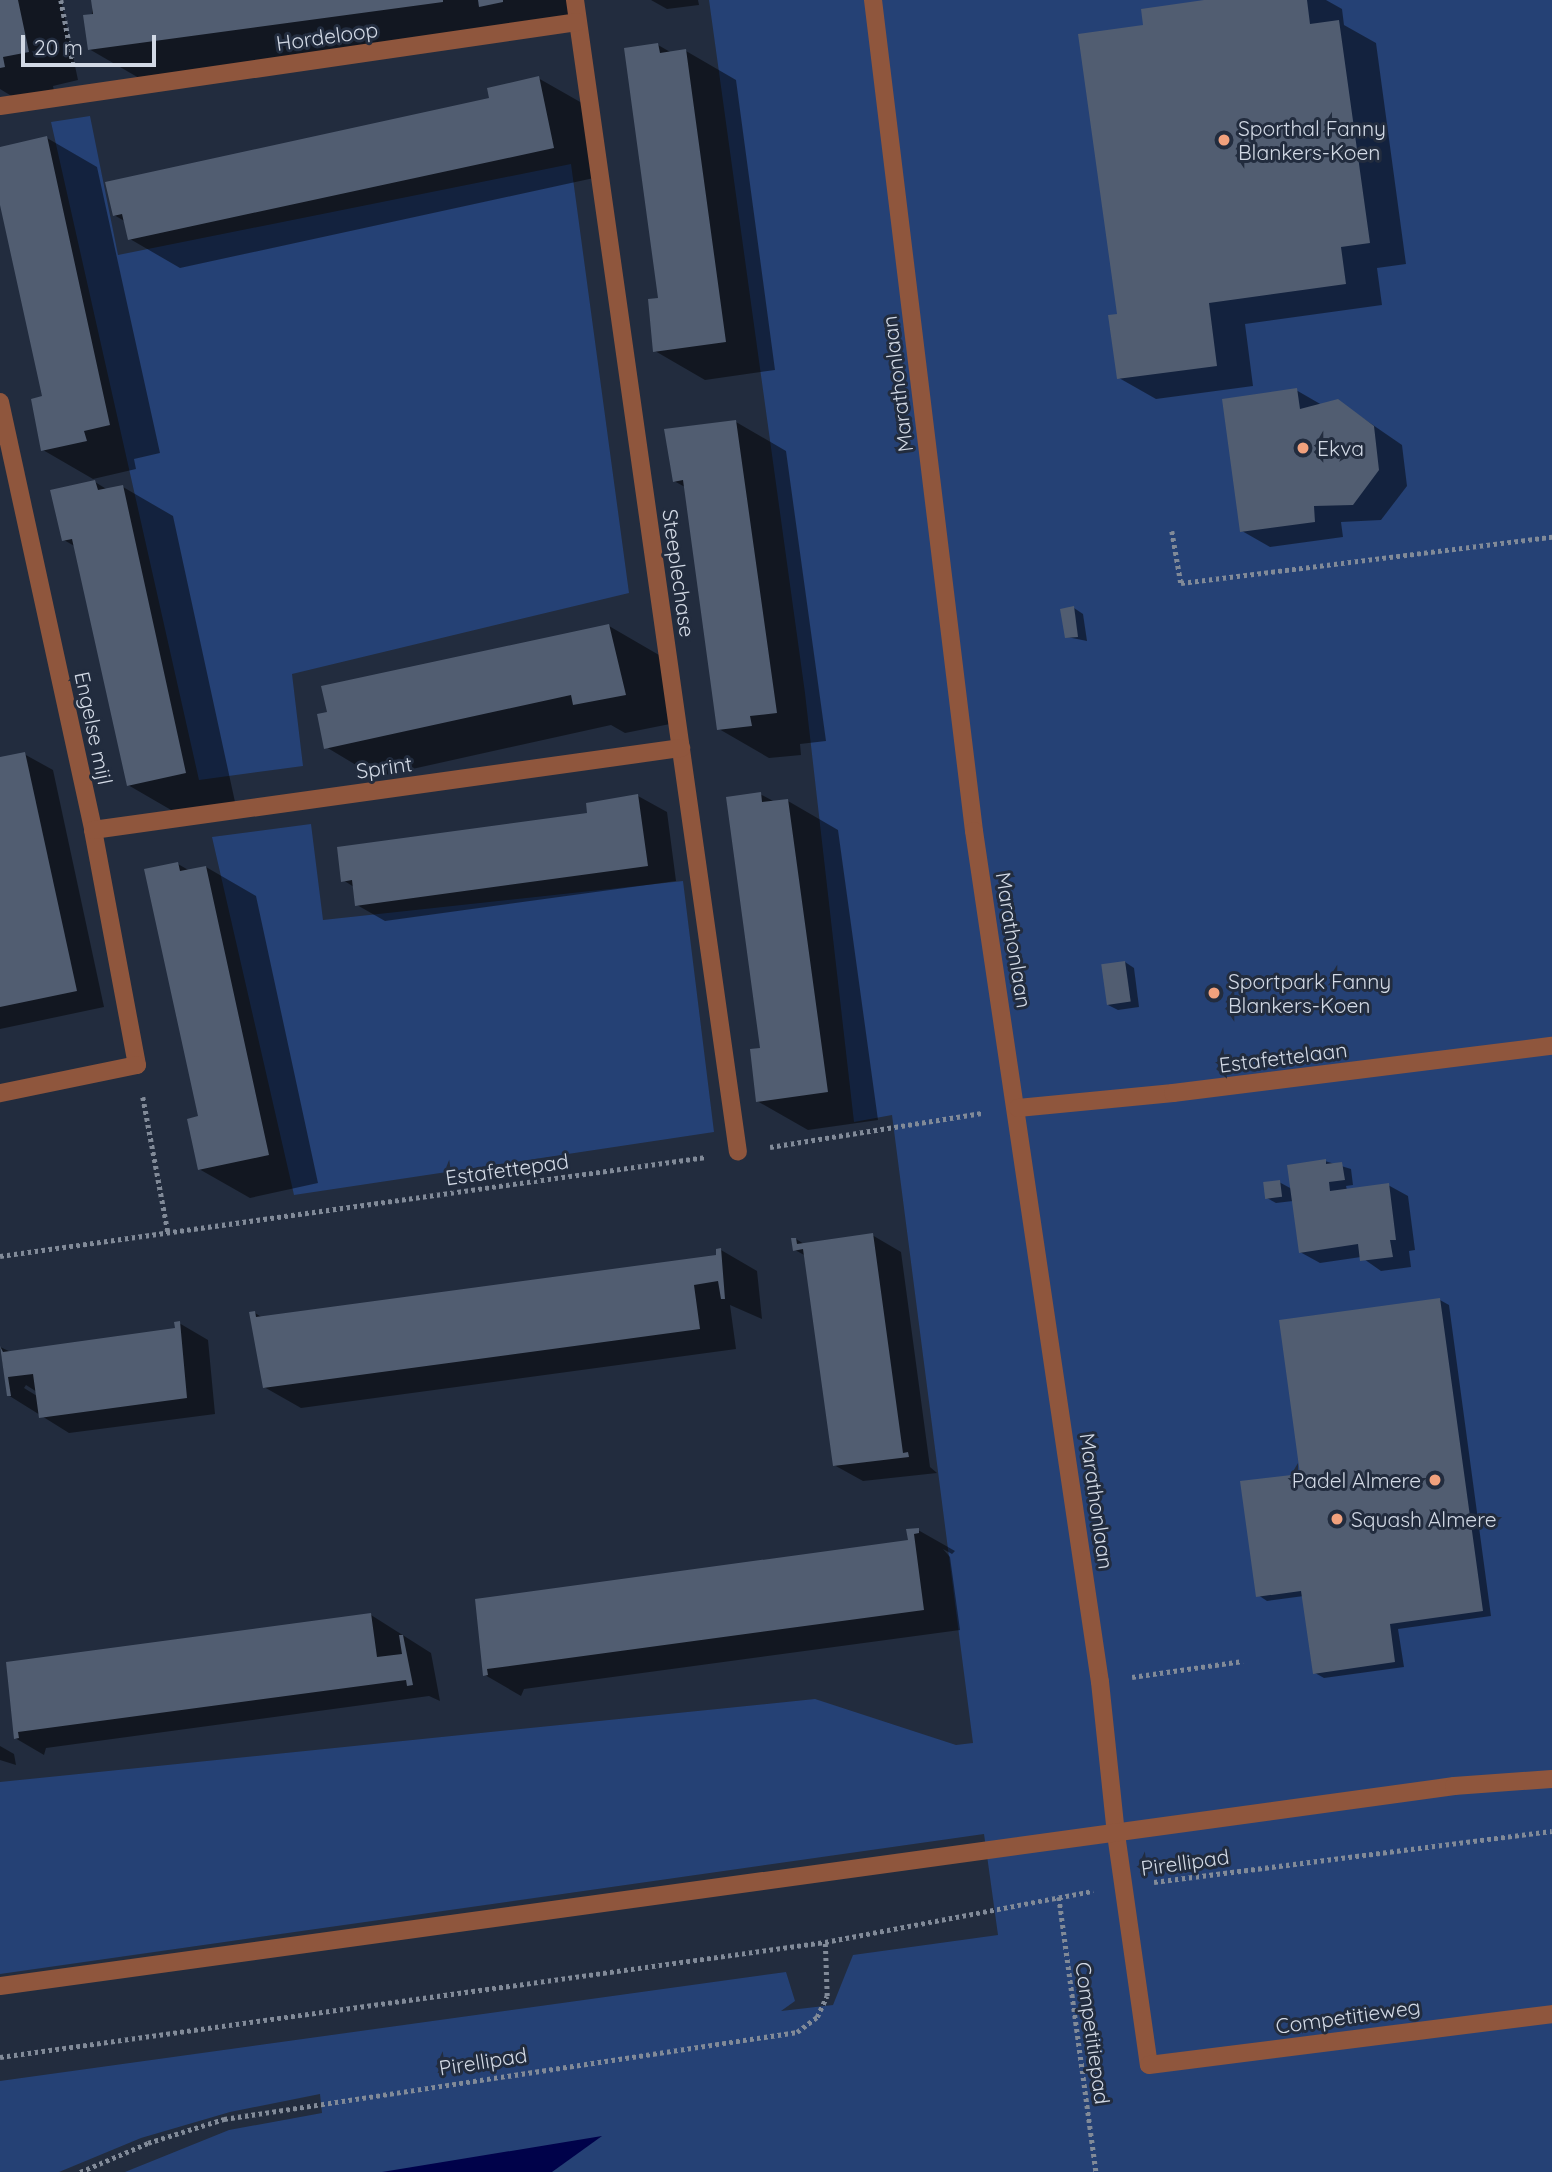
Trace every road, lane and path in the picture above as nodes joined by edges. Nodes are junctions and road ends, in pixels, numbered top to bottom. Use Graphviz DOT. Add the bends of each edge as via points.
graph roads {
  1 [pos="61,0"];
  2 [pos="575,0"];
  3 [pos="873,0"];
  4 [pos="578,22"];
  5 [pos="78,95"];
  6 [pos="0,106"];
  7 [pos="0,402"];
  8 [pos="1172,531"];
  9 [pos="1552,537"];
  10 [pos="681,748"];
  11 [pos="93,830"];
  12 [pos="1552,1046"];
  13 [pos="137,1065"];
  14 [pos="0,1093"];
  15 [pos="1018,1108"];
  16 [pos="738,1152"];
  17 [pos="168,1232"];
  18 [pos="0,1256"];
  19 [pos="1243,1661"];
  20 [pos="1100,1682"];
  21 [pos="1552,1779"];
  22 [pos="1552,1831"];
  23 [pos="1116,1834"];
  24 [pos="1123,1886"];
  25 [pos="1059,1897"];
  26 [pos="825,1942"];
  27 [pos="0,1986"];
  28 [pos="1552,2014"];
  29 [pos="0,2057"];
  30 [pos="1149,2066"];
  31 [pos="80,2172"];
  32 [pos="1096,2172"];
  1 -- 5 [label="path"];
  2 -- 4 [label="street, Steeplechase"];
  3 -- 15 [label="street, Marathonlaan" via="974,831"];
  4 -- 5 [label="street, Hordeloop"];
  4 -- 10 [label="street, Steeplechase"];
  5 -- 6 [label="street, Hordeloop"];
  7 -- 11 [label="street, Engelse mijl"];
  8 -- 9 [label="path" via="1181,583"];
  10 -- 11 [label="street, Sprint"];
  10 -- 16 [label="street, Steeplechase"];
  11 -- 13 [label="street, Engelse mijl"];
  12 -- 15 [label="street, Estafettelaan"];
  13 -- 14 [label="street"];
  13 -- 17 [label="path"];
  15 -- 16 [label="path, Estafettepad"];
  15 -- 20 [label="street, Marathonlaan"];
  16 -- 17 [label="path, Estafettepad"];
  17 -- 18 [label="path, Estafettepad"];
  19 -- 20 [label="path"];
  20 -- 23 [label="street, Marathonlaan"];
  21 -- 23 [label="street" via="1454,1786"];
  22 -- 24 [label="path, Pirellipad"];
  23 -- 24 [label="street, Marathonlaan"];
  23 -- 27 [label="street"];
  24 -- 25 [label="path, Pirellipad"];
  24 -- 30 [label="street, Marathonlaan"];
  25 -- 26 [label="path, Pirellipad"];
  25 -- 32 [label="path, Competitiepad"];
  26 -- 29 [label="path, Pirellipad"];
  26 -- 31 [label="path, Pirellipad" via="827,1996 817,2017 797,2032 224,2119 148,2143"];
  28 -- 30 [label="street, Competitieweg"];
}
